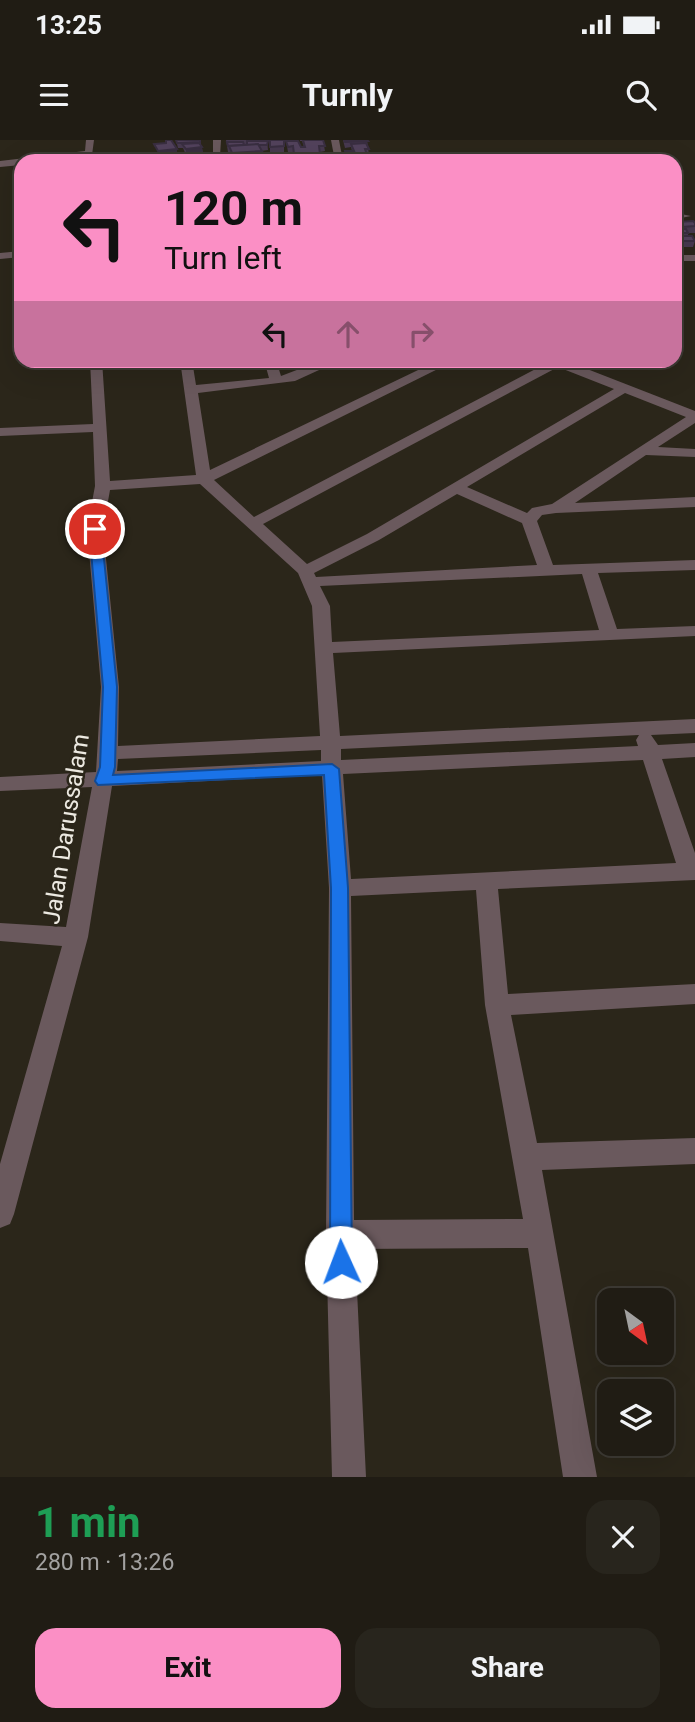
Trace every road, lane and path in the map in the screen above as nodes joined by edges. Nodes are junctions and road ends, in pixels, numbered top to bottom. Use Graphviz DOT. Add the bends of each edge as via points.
graph roads {
  1 [pos="90,140"];
  2 [pos="217,140"];
  3 [pos="217,153"];
  4 [pos="81,154"];
  5 [pos="96,368"];
  6 [pos="187,368"];
  7 [pos="272,368"];
  8 [pos="316,368"];
  9 [pos="433,368"];
  10 [pos="543,368"];
  11 [pos="569,368"];
  12 [pos="276,381"];
  13 [pos="623,389"];
  14 [pos="191,390"];
  15 [pos="695,416"];
  16 [pos="99,428"];
  17 [pos="0,432"];
  18 [pos="643,451"];
  19 [pos="695,453"];
  20 [pos="204,479"];
  21 [pos="103,486"];
  22 [pos="456,488"];
  23 [pos="695,502"];
  24 [pos="556,508"];
  25 [pos="529,520"];
  26 [pos="252,524"];
  27 [pos="695,565"];
  28 [pos="588,568"];
  29 [pos="547,570"];
  30 [pos="308,577"];
  31 [pos="695,631"];
  32 [pos="610,636"];
  33 [pos="324,648"];
  34 [pos="695,726"];
  35 [pos="642,728"];
  36 [pos="331,743"];
  37 [pos="695,750"];
  38 [pos="649,752"];
  39 [pos="108,753"];
  40 [pos="332,769"];
  41 [pos="103,781"];
  42 [pos="0,785"];
  43 [pos="692,871"];
  44 [pos="486,881"];
  45 [pos="340,888"];
  46 [pos="0,932"];
  47 [pos="76,937"];
  48 [pos="695,994"];
  49 [pos="497,1005"];
  50 [pos="695,1151"];
  51 [pos="524,1157"];
  52 [pos="0,1214"];
  53 [pos="540,1233"];
  54 [pos="340,1235"];
  55 [pos="349,1477"];
  56 [pos="580,1477"];
  1 -- 4 [label="street" via="89,153"];
  2 -- 3 [label="street"];
  5 -- 16 [label="street, Jalan Darussalam"];
  6 -- 14 [label="street"];
  7 -- 12 [label="street"];
  8 -- 12 [label="street"];
  9 -- 20 [label="street"];
  10 -- 26 [label="street"];
  11 -- 13 [label="street"];
  12 -- 14 [label="street"];
  13 -- 15 [label="street"];
  13 -- 22 [label="street"];
  14 -- 20 [label="street"];
  15 -- 18 [label="street"];
  16 -- 17 [label="street"];
  16 -- 21 [label="street, Jalan Darussalam"];
  18 -- 19 [label="street"];
  18 -- 24 [label="street"];
  20 -- 21 [label="street"];
  20 -- 26 [label="street"];
  21 -- 39 [label="street, Jalan Darussalam" via="95,529 110,687"];
  22 -- 25 [label="street"];
  22 -- 30 [label="street"];
  23 -- 24 [label="street"];
  24 -- 25 [label="street" via="537,511"];
  25 -- 29 [label="street"];
  26 -- 30 [label="street"];
  27 -- 28 [label="street"];
  28 -- 29 [label="street"];
  28 -- 32 [label="street"];
  29 -- 30 [label="street"];
  30 -- 33 [label="street" via="321,607"];
  31 -- 32 [label="street"];
  32 -- 33 [label="street"];
  33 -- 36 [label="street"];
  34 -- 35 [label="street"];
  35 -- 36 [label="street"];
  35 -- 38 [label="street"];
  36 -- 39 [label="street"];
  36 -- 40 [label="street"];
  37 -- 38 [label="street"];
  38 -- 40 [label="street"];
  38 -- 43 [label="street"];
  39 -- 41 [label="street, Jalan Darussalam"];
  40 -- 41 [label="street"];
  40 -- 45 [label="street"];
  41 -- 42 [label="street"];
  41 -- 47 [label="street, Jalan Darussalam"];
  43 -- 44 [label="street"];
  44 -- 45 [label="street"];
  44 -- 49 [label="street"];
  45 -- 54 [label="street"];
  46 -- 47 [label="street"];
  47 -- 52 [label="street, Jalan Darussalam"];
  48 -- 49 [label="street"];
  49 -- 51 [label="street"];
  50 -- 51 [label="street"];
  51 -- 53 [label="street"];
  53 -- 54 [label="street"];
  53 -- 56 [label="street"];
  54 -- 55 [label="street"];
}
